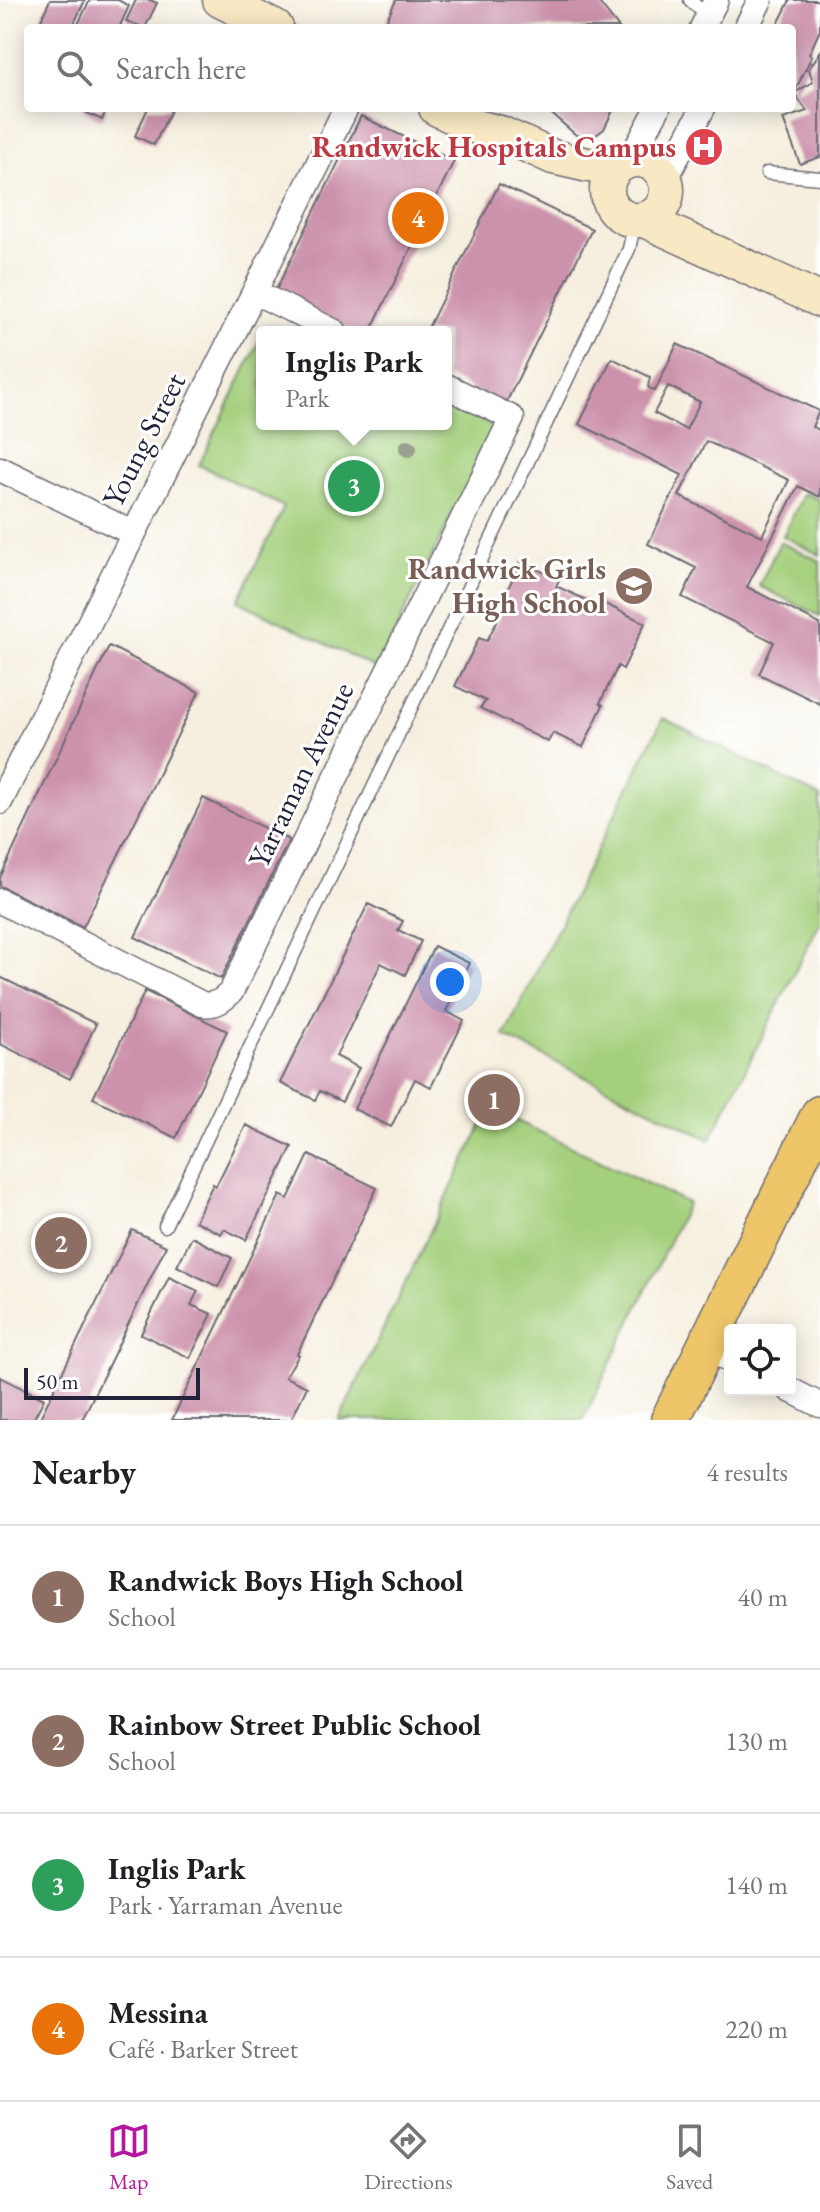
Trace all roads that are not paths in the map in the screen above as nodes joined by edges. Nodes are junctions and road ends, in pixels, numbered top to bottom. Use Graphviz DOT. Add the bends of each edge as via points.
graph roads {
  1 [pos="220,0"];
  2 [pos="690,0"];
  3 [pos="760,0"];
  4 [pos="709,15"];
  5 [pos="268,24"];
  6 [pos="748,24"];
  7 [pos="344,112"];
  8 [pos="444,112"];
  9 [pos="656,112"];
  10 [pos="701,112"];
  11 [pos="767,173"];
  12 [pos="618,175"];
  13 [pos="820,178"];
  14 [pos="666,187"];
  15 [pos="639,220"];
  16 [pos="758,270"];
  17 [pos="255,292"];
  18 [pos="820,300"];
  19 [pos="323,326"];
  20 [pos="452,389"];
  21 [pos="0,469"];
  22 [pos="133,533"];
  23 [pos="0,802"];
  24 [pos="0,901"];
  25 [pos="820,1115"];
  26 [pos="165,1226"];
  27 [pos="718,1354"];
  28 [pos="796,1393"];
  29 [pos="820,1405"];
  30 [pos="670,1420"];
  1 -- 5 [label="main road"];
  2 -- 4 [label="lane"];
  3 -- 6 [label="street"];
  7 -- 17 [label="street, Young Street"];
  8 -- 12 [label="main road" via="529,167 576,182"];
  9 -- 12 [label="street"];
  10 -- 14 [label="street"];
  11 -- 13 [label="lane"];
  12 -- 14 [label="main road" via="638,159 655,165"];
  12 -- 15 [label="main road" via="617,214"];
  14 -- 15 [label="main road" via="660,209"];
  14 -- 16 [label="main road" via="703,228"];
  15 -- 16 [label="main road"];
  15 -- 26 [label="lane"];
  16 -- 18 [label="main road"];
  17 -- 19 [label="street"];
  17 -- 22 [label="street, Young Street"];
  20 -- 24 [label="street, Yarraman Avenue" via="512,418 231,992 221,1002 202,1004"];
  21 -- 22 [label="street"];
  22 -- 23 [label="street, Young Street"];
  25 -- 27 [label="main road"];
  27 -- 30 [label="main road"];
  28 -- 29 [label="street"];
}
